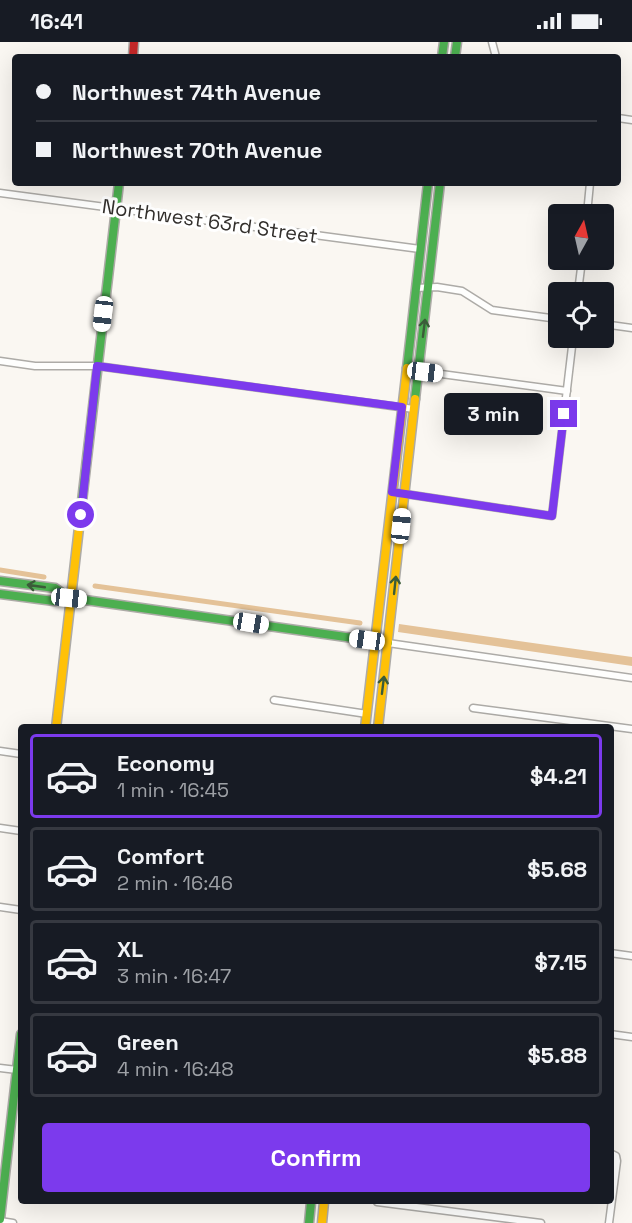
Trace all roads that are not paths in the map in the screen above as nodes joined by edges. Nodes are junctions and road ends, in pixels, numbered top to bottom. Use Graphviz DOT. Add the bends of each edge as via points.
graph roads {
  1 [pos="119,186"];
  2 [pos="428,186"];
  3 [pos="440,186"];
  4 [pos="590,186"];
  5 [pos="0,193"];
  6 [pos="588,204"];
  7 [pos="116,209"];
  8 [pos="420,249"];
  9 [pos="416,288"];
  10 [pos="428,288"];
  11 [pos="548,318"];
  12 [pos="614,326"];
  13 [pos="632,328"];
  14 [pos="572,348"];
  15 [pos="0,362"];
  16 [pos="97,366"];
  17 [pos="419,371"];
  18 [pos="567,392"];
  19 [pos="402,407"];
  20 [pos="414,409"];
  21 [pos="392,492"];
  22 [pos="405,495"];
  23 [pos="0,581"];
  24 [pos="0,594"];
  25 [pos="69,598"];
  26 [pos="375,641"];
  27 [pos="388,643"];
  28 [pos="632,678"];
  29 [pos="274,700"];
  30 [pos="473,708"];
  31 [pos="367,714"];
  32 [pos="56,724"];
  33 [pos="366,724"];
  34 [pos="378,724"];
  35 [pos="594,724"];
  36 [pos="614,727"];
  37 [pos="632,729"];
  38 [pos="0,751"];
  39 [pos="18,754"];
  40 [pos="0,828"];
  41 [pos="18,831"];
  42 [pos="0,907"];
  43 [pos="18,910"];
  44 [pos="614,954"];
  45 [pos="632,956"];
  46 [pos="614,1035"];
  47 [pos="632,1037"];
  48 [pos="18,1061"];
  49 [pos="0,1068"];
  50 [pos="17,1070"];
  51 [pos="311,1204"];
  52 [pos="324,1204"];
  53 [pos="393,1204"];
  54 [pos="610,1204"];
  55 [pos="0,1220"];
  56 [pos="13,1223"];
  57 [pos="309,1223"];
  58 [pos="322,1223"];
  59 [pos="541,1223"];
  60 [pos="609,1223"];
  1 -- 7 [label="main road"];
  2 -- 8 [label="main road"];
  3 -- 10 [label="main road"];
  4 -- 6 [label="street"];
  5 -- 7 [label="street, Northwest 63rd Street"];
  7 -- 8 [label="street, Northwest 63rd Street"];
  7 -- 16 [label="main road"];
  8 -- 9 [label="main road"];
  9 -- 10 [label="street"];
  9 -- 19 [label="main road"];
  10 -- 11 [label="street" via="466,293 495,311"];
  17 -- 10 [label="main road, one-way"];
  12 -- 13 [label="street"];
  14 -- 18 [label="street"];
  15 -- 16 [label="street"];
  16 -- 19 [label="street"];
  16 -- 25 [label="main road"];
  17 -- 18 [label="street"];
  17 -- 20 [label="main road"];
  18 -- 22 [label="street" via="552,516"];
  19 -- 20 [label="street"];
  19 -- 21 [label="main road"];
  20 -- 22 [label="main road"];
  21 -- 22 [label="street"];
  21 -- 26 [label="main road"];
  27 -- 22 [label="main road, one-way"];
  25 -- 23 [label="main road, one-way" via="55,588"];
  24 -- 25 [label="main road" via="54,601"];
  25 -- 26 [label="main road"];
  25 -- 32 [label="main road"];
  26 -- 27 [label="main road"];
  26 -- 31 [label="main road"];
  27 -- 28 [label="street"];
  34 -- 27 [label="main road, one-way"];
  29 -- 31 [label="street"];
  30 -- 35 [label="street"];
  31 -- 33 [label="main road"];
  36 -- 37 [label="street"];
  38 -- 39 [label="street"];
  40 -- 41 [label="street"];
  42 -- 43 [label="street"];
  44 -- 45 [label="street"];
  46 -- 47 [label="street"];
  48 -- 50 [label="main road"];
  49 -- 50 [label="street"];
  50 -- 55 [label="main road"];
  51 -- 57 [label="main road"];
  52 -- 58 [label="main road"];
  53 -- 59 [label="street"];
  54 -- 60 [label="street"];
  55 -- 56 [label="street"];
}
